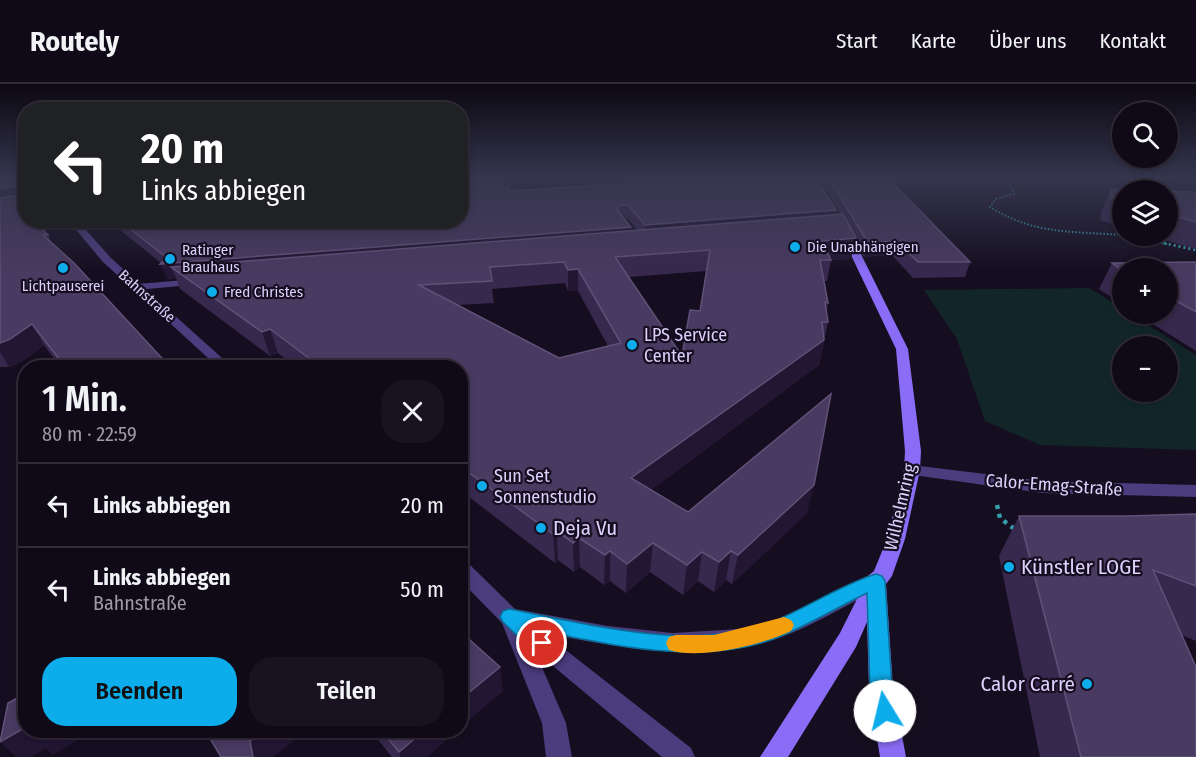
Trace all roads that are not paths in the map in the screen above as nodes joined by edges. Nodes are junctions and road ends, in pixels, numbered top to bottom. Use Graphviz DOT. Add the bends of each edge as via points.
graph roads {
  1 [pos="839,226"];
  2 [pos="79,228"];
  3 [pos="207,281"];
  4 [pos="137,287"];
  5 [pos="218,360"];
  6 [pos="912,470"];
  7 [pos="1196,491"];
  8 [pos="468,575"];
  9 [pos="876,581"];
  10 [pos="509,617"];
  11 [pos="559,757"];
  12 [pos="682,757"];
  13 [pos="773,757"];
  14 [pos="893,757"];
  1 -- 6 [label="main road, Wilhelmring" via="902,349"];
  2 -- 4 [label="street, Bahnstraße"];
  3 -- 4 [label="street"];
  4 -- 5 [label="street, Bahnstraße"];
  6 -- 7 [label="street, Calor-Emag-Straße" via="1042,487"];
  6 -- 9 [label="main road, Wilhelmring" via="896,539 882,576"];
  8 -- 10 [label="street"];
  9 -- 10 [label="street" via="774,630 714,644 636,641"];
  9 -- 13 [label="main road, Wilhelmring" via="848,640"];
  9 -- 14 [label="main road" via="881,688"];
  10 -- 11 [label="street" via="554,723"];
  10 -- 12 [label="street"];
}
